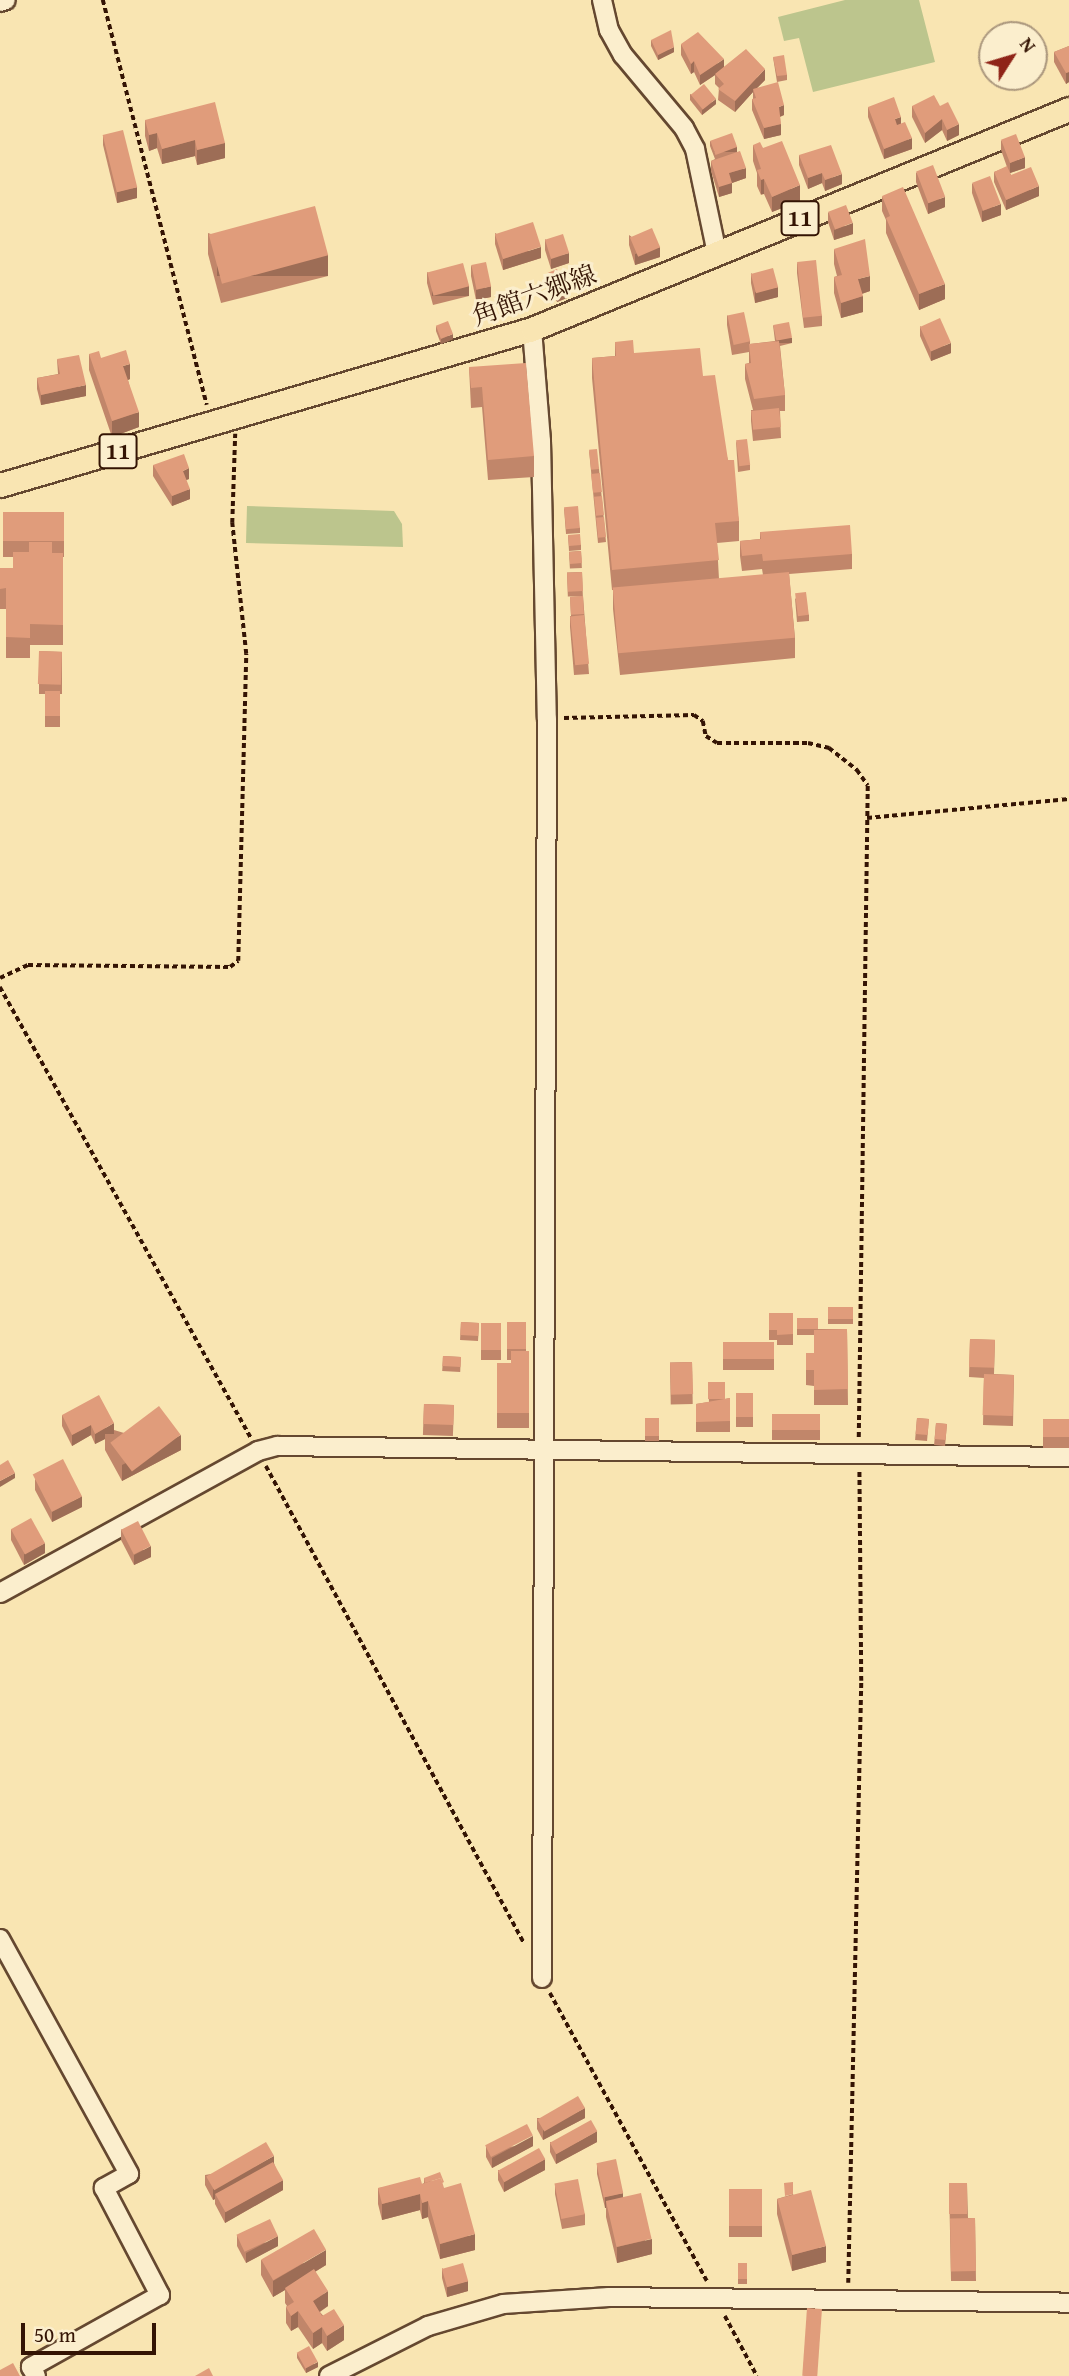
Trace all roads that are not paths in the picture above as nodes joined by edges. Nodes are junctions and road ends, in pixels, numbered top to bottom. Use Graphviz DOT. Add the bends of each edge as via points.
graph roads {
  1 [pos="6,0"];
  2 [pos="603,0"];
  3 [pos="0,2"];
  4 [pos="1069,109"];
  5 [pos="717,253"];
  6 [pos="532,329"];
  7 [pos="0,485"];
  8 [pos="541,1447"];
  9 [pos="1069,1458"];
  10 [pos="0,1594"];
  11 [pos="0,1938"];
  12 [pos="542,1978"];
  13 [pos="1069,2302"];
  14 [pos="36,2376"];
  15 [pos="328,2376"];
  1 -- 3 [label="street"];
  2 -- 5 [label="street" via="609,30 623,55 684,128 695,149"];
  4 -- 5 [label="main road, 角館六郷線 / 11"];
  5 -- 6 [label="main road, 角館六郷線 / 11"];
  6 -- 7 [label="main road, 角館六郷線 / 11"];
  6 -- 8 [label="street" via="541,441 547,719"];
  8 -- 9 [label="street"];
  8 -- 10 [label="street" via="298,1444 258,1451"];
  8 -- 12 [label="street"];
  11 -- 14 [label="street" via="129,2174 104,2188 160,2295 31,2367"];
  13 -- 15 [label="street" via="555,2299 466,2311"];
}
